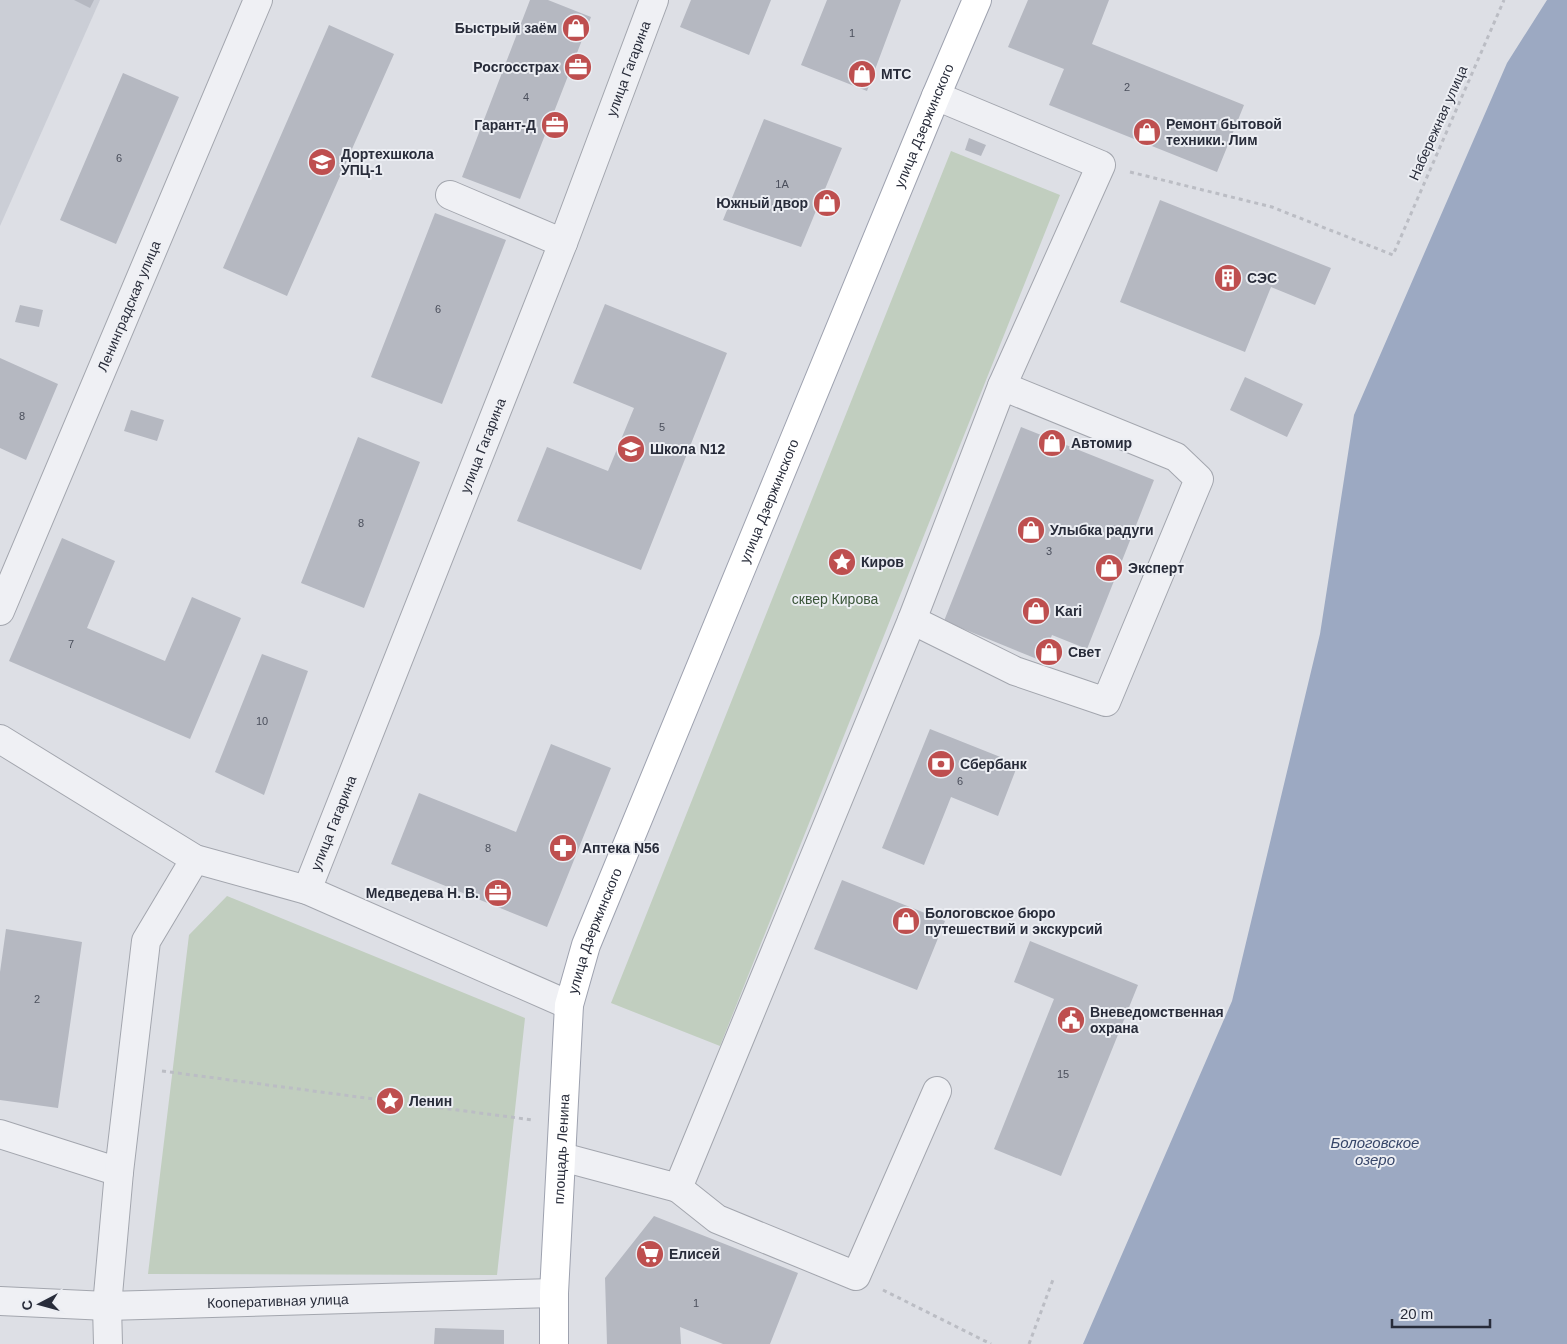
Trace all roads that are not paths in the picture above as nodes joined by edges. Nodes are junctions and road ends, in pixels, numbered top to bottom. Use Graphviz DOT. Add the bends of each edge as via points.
graph roads {
  1 [pos="258,0"];
  2 [pos="654,0"];
  3 [pos="978,0"];
  4 [pos="936,96"];
  5 [pos="450,195"];
  6 [pos="563,242"];
  7 [pos="1002,386"];
  8 [pos="0,611"];
  9 [pos="912,620"];
  10 [pos="0,738"];
  11 [pos="195,859"];
  12 [pos="307,890"];
  13 [pos="569,1005"];
  14 [pos="937,1090"];
  15 [pos="0,1134"];
  16 [pos="562,1157"];
  17 [pos="120,1172"];
  18 [pos="678,1188"];
  19 [pos="554,1293"];
  20 [pos="0,1301"];
  21 [pos="107,1306"];
  22 [pos="108,1344"];
  23 [pos="554,1344"];
  1 -- 8 [label="street, Ленинградская улица"];
  2 -- 6 [label="street, улица Гагарина"];
  3 -- 4 [label="main road, улица Дзержинского"];
  4 -- 7 [label="street" via="1101,165"];
  4 -- 13 [label="main road, улица Дзержинского" via="586,945"];
  5 -- 6 [label="street"];
  6 -- 12 [label="street, улица Гагарина"];
  7 -- 9 [label="street"];
  7 -- 9 [label="street" via="1176,457 1199,479 1106,702 1015,671"];
  9 -- 18 [label="street"];
  10 -- 11 [label="street"];
  11 -- 12 [label="street"];
  11 -- 17 [label="street" via="146,941"];
  12 -- 13 [label="street"];
  13 -- 16 [label="main road, площадь Ленина"];
  14 -- 18 [label="street" via="856,1276 718,1219"];
  15 -- 17 [label="street"];
  16 -- 18 [label="street"];
  16 -- 19 [label="main road, площадь Ленина"];
  17 -- 21 [label="street"];
  19 -- 21 [label="street, Кооперативная улица"];
  19 -- 23 [label="main road, площадь Ленина"];
  20 -- 21 [label="street, Кооперативная улица"];
  21 -- 22 [label="street"];
}
